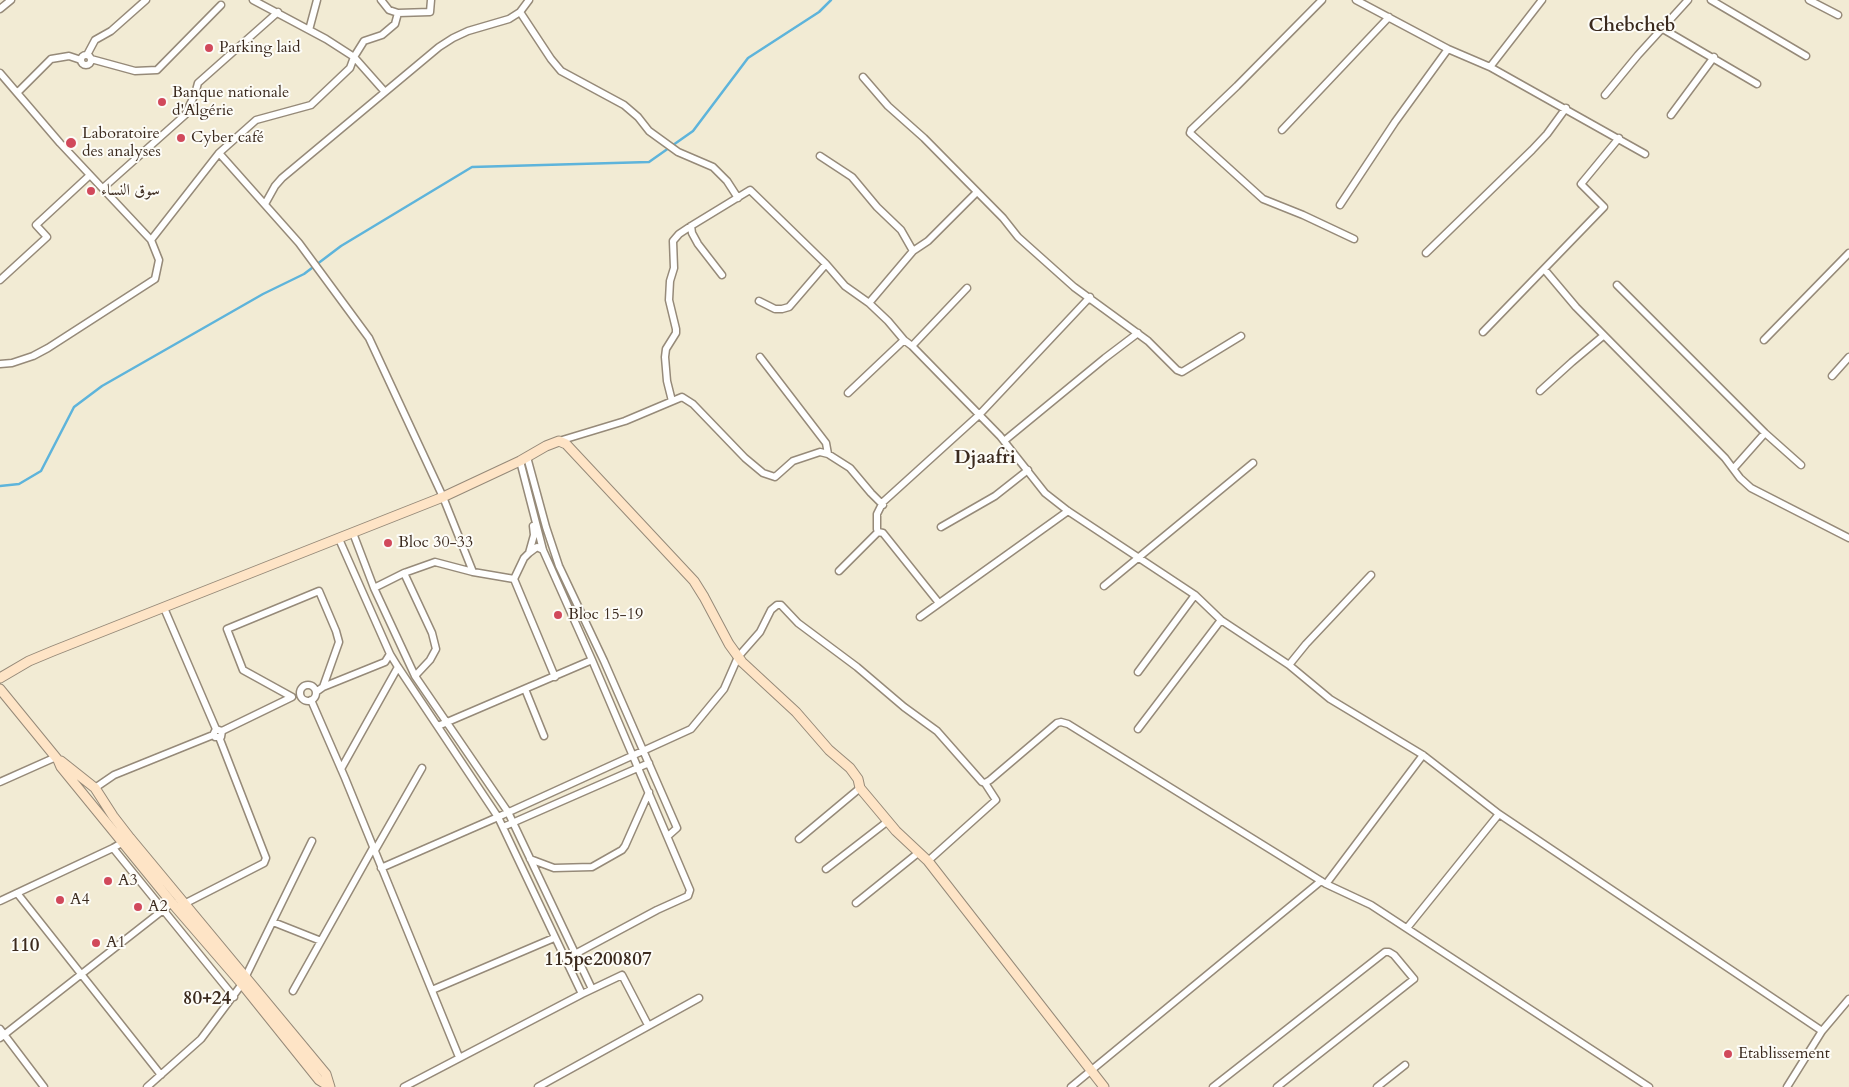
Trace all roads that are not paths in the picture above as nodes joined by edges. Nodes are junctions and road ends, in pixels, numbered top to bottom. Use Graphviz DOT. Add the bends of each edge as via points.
graph roads {
  1 [pos="11,0"];
  2 [pos="146,0"];
  3 [pos="253,0"];
  4 [pos="317,0"];
  5 [pos="381,0"];
  6 [pos="432,0"];
  7 [pos="529,0"];
  8 [pos="1322,0"];
  9 [pos="1356,0"];
  10 [pos="1542,0"];
  11 [pos="1688,0"];
  12 [pos="1711,0"];
  13 [pos="1810,0"];
  14 [pos="221,5"];
  15 [pos="0,9"];
  16 [pos="278,12"];
  17 [pos="520,12"];
  18 [pos="398,13"];
  19 [pos="1838,15"];
  20 [pos="1389,17"];
  21 [pos="1663,29"];
  22 [pos="309,30"];
  23 [pos="1448,49"];
  24 [pos="1806,56"];
  25 [pos="89,57"];
  26 [pos="354,57"];
  27 [pos="1714,57"];
  28 [pos="1490,67"];
  29 [pos="0,73"];
  30 [pos="864,78"];
  31 [pos="1757,84"];
  32 [pos="18,92"];
  33 [pos="385,92"];
  34 [pos="1606,95"];
  35 [pos="1566,108"];
  36 [pos="1671,115"];
  37 [pos="1282,130"];
  38 [pos="1619,138"];
  39 [pos="219,153"];
  40 [pos="1645,154"];
  41 [pos="820,156"];
  42 [pos="90,175"];
  43 [pos="103,188"];
  44 [pos="977,192"];
  45 [pos="738,198"];
  46 [pos="265,204"];
  47 [pos="1340,205"];
  48 [pos="691,226"];
  49 [pos="151,240"];
  50 [pos="1354,240"];
  51 [pos="913,251"];
  52 [pos="1426,253"];
  53 [pos="1849,253"];
  54 [pos="826,264"];
  55 [pos="1544,269"];
  56 [pos="722,275"];
  57 [pos="0,280"];
  58 [pos="1617,285"];
  59 [pos="967,288"];
  60 [pos="1090,297"];
  61 [pos="759,301"];
  62 [pos="869,303"];
  63 [pos="1483,332"];
  64 [pos="1138,333"];
  65 [pos="1240,336"];
  66 [pos="1603,336"];
  67 [pos="904,340"];
  68 [pos="1764,340"];
  69 [pos="912,346"];
  70 [pos="760,357"];
  71 [pos="1849,358"];
  72 [pos="0,364"];
  73 [pos="1832,376"];
  74 [pos="1540,391"];
  75 [pos="848,393"];
  76 [pos="672,401"];
  77 [pos="979,415"];
  78 [pos="1765,433"];
  79 [pos="559,441"];
  80 [pos="1004,441"];
  81 [pos="828,454"];
  82 [pos="523,459"];
  83 [pos="1253,463"];
  84 [pos="1801,465"];
  85 [pos="1734,468"];
  86 [pos="1028,470"];
  87 [pos="443,496"];
  88 [pos="883,505"];
  89 [pos="532,509"];
  90 [pos="1068,511"];
  91 [pos="941,527"];
  92 [pos="878,532"];
  93 [pos="353,533"];
  94 [pos="1848,537"];
  95 [pos="339,539"];
  96 [pos="543,550"];
  97 [pos="529,552"];
  98 [pos="1138,557"];
  99 [pos="838,571"];
  100 [pos="404,572"];
  101 [pos="472,572"];
  102 [pos="1371,575"];
  103 [pos="514,579"];
  104 [pos="1104,586"];
  105 [pos="374,588"];
  106 [pos="1196,595"];
  107 [pos="939,603"];
  108 [pos="164,608"];
  109 [pos="920,617"];
  110 [pos="1221,620"];
  111 [pos="390,654"];
  112 [pos="738,657"];
  113 [pos="592,660"];
  114 [pos="1289,665"];
  115 [pos="398,667"];
  116 [pos="1138,672"];
  117 [pos="415,676"];
  118 [pos="555,676"];
  119 [pos="0,678"];
  120 [pos="323,687"];
  121 [pos="0,689"];
  122 [pos="524,689"];
  123 [pos="316,692"];
  124 [pos="301,695"];
  125 [pos="292,697"];
  126 [pos="311,700"];
  127 [pos="448,722"];
  128 [pos="438,726"];
  129 [pos="1138,729"];
  130 [pos="217,733"];
  131 [pos="544,736"];
  132 [pos="644,751"];
  133 [pos="1424,755"];
  134 [pos="633,756"];
  135 [pos="57,759"];
  136 [pos="649,763"];
  137 [pos="422,768"];
  138 [pos="638,768"];
  139 [pos="341,769"];
  140 [pos="86,780"];
  141 [pos="0,782"];
  142 [pos="985,783"];
  143 [pos="79,788"];
  144 [pos="860,788"];
  145 [pos="97,790"];
  146 [pos="649,792"];
  147 [pos="89,800"];
  148 [pos="508,812"];
  149 [pos="1499,814"];
  150 [pos="498,817"];
  151 [pos="888,821"];
  152 [pos="513,822"];
  153 [pos="503,827"];
  154 [pos="668,836"];
  155 [pos="799,839"];
  156 [pos="126,840"];
  157 [pos="312,841"];
  158 [pos="113,848"];
  159 [pos="374,850"];
  160 [pos="918,853"];
  161 [pos="530,859"];
  162 [pos="928,861"];
  163 [pos="381,868"];
  164 [pos="826,868"];
  165 [pos="1323,883"];
  166 [pos="17,893"];
  167 [pos="0,900"];
  168 [pos="172,903"];
  169 [pos="856,903"];
  170 [pos="184,904"];
  171 [pos="163,910"];
  172 [pos="273,922"];
  173 [pos="1407,928"];
  174 [pos="554,938"];
  175 [pos="321,942"];
  176 [pos="576,954"];
  177 [pos="81,973"];
  178 [pos="244,981"];
  179 [pos="592,989"];
  180 [pos="432,990"];
  181 [pos="294,991"];
  182 [pos="582,994"];
  183 [pos="234,996"];
  184 [pos="699,998"];
  185 [pos="1849,998"];
  186 [pos="648,1026"];
  187 [pos="1822,1031"];
  188 [pos="1,1034"];
  189 [pos="459,1057"];
  190 [pos="1405,1065"];
  191 [pos="1091,1070"];
  192 [pos="161,1075"];
  193 [pos="44,1087"];
  194 [pos="147,1087"];
  195 [pos="330,1087"];
  196 [pos="404,1087"];
  197 [pos="538,1087"];
  198 [pos="1071,1087"];
  199 [pos="1104,1087"];
  200 [pos="1214,1087"];
  201 [pos="1277,1087"];
  202 [pos="1377,1087"];
  203 [pos="1649,1087"];
  204 [pos="1787,1087"];
  1 -- 15 [label="street"];
  2 -- 25 [label="street" via="111,31 95,40"];
  3 -- 16 [label="street"];
  4 -- 22 [label="street"];
  5 -- 18 [label="street"];
  6 -- 18 [label="street" via="430,12"];
  7 -- 17 [label="street"];
  8 -- 50 [label="street" via="1190,133 1263,199"];
  9 -- 20 [label="street"];
  10 -- 28 [label="street"];
  11 -- 21 [label="street"];
  12 -- 24 [label="street"];
  13 -- 19 [label="street"];
  14 -- 25 [label="street" via="157,70 135,72"];
  16 -- 22 [label="street"];
  16 -- 43 [label="street" via="198,83 185,115"];
  17 -- 33 [label="street" via="504,22 453,38"];
  17 -- 45 [label="street" via="561,71 624,105 649,131 678,152 713,167"];
  18 -- 26 [label="street" via="395,24 382,35 364,41"];
  20 -- 23 [label="street"];
  20 -- 37 [label="street"];
  21 -- 27 [label="street"];
  21 -- 34 [label="street"];
  22 -- 26 [label="street"];
  23 -- 28 [label="street"];
  23 -- 47 [label="street"];
  25 -- 32 [label="street" via="83,55 81,60 69,56 51,59"];
  26 -- 33 [label="street"];
  26 -- 39 [label="street" via="350,68 311,105 256,120"];
  27 -- 31 [label="street"];
  27 -- 36 [label="street"];
  28 -- 35 [label="street"];
  29 -- 32 [label="street"];
  30 -- 44 [label="street" via="888,106"];
  32 -- 42 [label="street"];
  33 -- 46 [label="street" via="279,180"];
  35 -- 38 [label="street"];
  35 -- 52 [label="street" via="1532,150"];
  38 -- 40 [label="street"];
  38 -- 55 [label="street" via="1581,184 1604,207"];
  39 -- 46 [label="street"];
  39 -- 49 [label="street"];
  41 -- 51 [label="street" via="852,177 902,230"];
  42 -- 43 [label="street"];
  42 -- 57 [label="street" via="36,225 47,236"];
  43 -- 49 [label="street"];
  44 -- 51 [label="street" via="928,241"];
  44 -- 60 [label="street" via="1055,271"];
  45 -- 48 [label="street"];
  45 -- 54 [label="street" via="750,190"];
  46 -- 87 [label="street" via="299,243 376,348"];
  48 -- 56 [label="street" via="698,244"];
  48 -- 76 [label="street" via="673,241 672,250 674,268 669,300 676,329 665,357"];
  49 -- 72 [label="street" via="158,260 155,279 48,348 33,356"];
  51 -- 62 [label="street"];
  53 -- 68 [label="street"];
  54 -- 61 [label="street" via="782,310"];
  54 -- 62 [label="street" via="845,286"];
  55 -- 63 [label="street"];
  55 -- 66 [label="street"];
  58 -- 78 [label="street"];
  59 -- 69 [label="street"];
  60 -- 64 [label="street"];
  60 -- 77 [label="street"];
  62 -- 67 [label="street"];
  64 -- 65 [label="street" via="1182,372"];
  64 -- 80 [label="street"];
  66 -- 74 [label="street"];
  66 -- 85 [label="street"];
  67 -- 69 [label="street"];
  67 -- 75 [label="street"];
  69 -- 77 [label="street"];
  70 -- 81 [label="street" via="826,442"];
  71 -- 73 [label="street"];
  76 -- 79 [label="street" via="625,421"];
  76 -- 81 [label="street" via="686,398 745,458 769,476 775,477 793,462 820,452"];
  77 -- 80 [label="street"];
  77 -- 88 [label="street"];
  78 -- 84 [label="street"];
  78 -- 85 [label="street"];
  79 -- 82 [label="street"];
  79 -- 112 [label="street" via="566,444 694,581"];
  80 -- 86 [label="street"];
  81 -- 88 [label="street" via="850,468"];
  82 -- 87 [label="street"];
  82 -- 89 [label="street"];
  82 -- 132 [label="street" via="559,566"];
  83 -- 98 [label="street"];
  85 -- 94 [label="street" via="1751,488"];
  86 -- 90 [label="street" via="1045,493"];
  86 -- 91 [label="street" via="995,496"];
  87 -- 93 [label="street"];
  87 -- 101 [label="street"];
  88 -- 92 [label="street" via="877,514"];
  89 -- 96 [label="street"];
  89 -- 97 [label="street" via="534,536"];
  90 -- 98 [label="street"];
  90 -- 107 [label="street"];
  92 -- 99 [label="street"];
  92 -- 107 [label="street" via="883,533"];
  93 -- 95 [label="street"];
  93 -- 105 [label="street"];
  95 -- 108 [label="street"];
  95 -- 111 [label="street"];
  96 -- 97 [label="street" via="537,546"];
  96 -- 113 [label="street"];
  97 -- 103 [label="street"];
  98 -- 104 [label="street"];
  98 -- 106 [label="street"];
  100 -- 101 [label="street" via="435,562"];
  100 -- 105 [label="street"];
  100 -- 117 [label="street" via="436,649"];
  101 -- 103 [label="street"];
  102 -- 114 [label="street"];
  103 -- 118 [label="street"];
  105 -- 117 [label="street"];
  106 -- 110 [label="street"];
  106 -- 116 [label="street"];
  107 -- 109 [label="street"];
  108 -- 119 [label="street" via="29,661"];
  108 -- 130 [label="street"];
  110 -- 114 [label="street"];
  110 -- 129 [label="street"];
  111 -- 115 [label="street"];
  111 -- 120 [label="street" via="385,662"];
  112 -- 132 [label="street" via="724,689 691,729"];
  112 -- 142 [label="street" via="760,632 772,610 781,605 798,623 937,731"];
  112 -- 144 [label="street" via="850,768"];
  113 -- 118 [label="street"];
  113 -- 134 [label="street"];
  114 -- 133 [label="street" via="1330,699"];
  115 -- 128 [label="street"];
  115 -- 139 [label="street"];
  117 -- 127 [label="street"];
  118 -- 122 [label="street"];
  120 -- 123 [label="street"];
  120 -- 125 [label="street" via="339,642 320,591 227,628 243,670"];
  121 -- 135 [label="street"];
  122 -- 127 [label="street"];
  122 -- 131 [label="street"];
  123 -- 124 [label="street" via="311,686 306,686"];
  123 -- 126 [label="street"];
  124 -- 125 [label="street"];
  124 -- 126 [label="street" via="306,701"];
  125 -- 130 [label="street"];
  126 -- 139 [label="street"];
  127 -- 128 [label="street"];
  127 -- 148 [label="street"];
  128 -- 150 [label="street"];
  130 -- 145 [label="street" via="114,775"];
  130 -- 170 [label="street" via="266,858 264,863"];
  132 -- 134 [label="street"];
  132 -- 136 [label="street"];
  133 -- 149 [label="street"];
  133 -- 165 [label="street"];
  134 -- 138 [label="street"];
  134 -- 148 [label="street"];
  135 -- 140 [label="street"];
  135 -- 141 [label="street"];
  135 -- 143 [label="street"];
  136 -- 138 [label="street"];
  136 -- 154 [label="street" via="677,828"];
  137 -- 159 [label="street"];
  138 -- 146 [label="street"];
  138 -- 152 [label="street"];
  139 -- 159 [label="street"];
  140 -- 143 [label="street"];
  140 -- 145 [label="street"];
  142 -- 162 [label="street" via="996,800"];
  142 -- 165 [label="street" via="1061,722"];
  143 -- 147 [label="street"];
  144 -- 151 [label="street"];
  144 -- 155 [label="street"];
  145 -- 147 [label="street" via="95,798"];
  145 -- 156 [label="street"];
  146 -- 154 [label="street"];
  146 -- 161 [label="street" via="622,850 592,867 554,868"];
  147 -- 156 [label="street"];
  148 -- 150 [label="street"];
  148 -- 152 [label="street"];
  149 -- 173 [label="street"];
  149 -- 187 [label="street"];
  150 -- 153 [label="street"];
  150 -- 163 [label="street"];
  151 -- 160 [label="street"];
  151 -- 164 [label="street"];
  152 -- 153 [label="street"];
  152 -- 161 [label="street"];
  153 -- 174 [label="street"];
  154 -- 176 [label="street" via="690,890 688,896"];
  156 -- 158 [label="street"];
  156 -- 168 [label="street"];
  156 -- 170 [label="street"];
  157 -- 172 [label="street"];
  158 -- 166 [label="street"];
  158 -- 171 [label="street"];
  159 -- 163 [label="street"];
  159 -- 175 [label="street"];
  160 -- 162 [label="street"];
  160 -- 169 [label="street"];
  161 -- 176 [label="street"];
  162 -- 191 [label="street"];
  163 -- 180 [label="street"];
  165 -- 173 [label="street" via="1371,905"];
  165 -- 191 [label="street"];
  166 -- 167 [label="street"];
  166 -- 177 [label="street"];
  168 -- 171 [label="street"];
  168 -- 178 [label="street"];
  170 -- 178 [label="street"];
  171 -- 177 [label="street"];
  171 -- 183 [label="street"];
  172 -- 175 [label="street"];
  172 -- 178 [label="street"];
  173 -- 203 [label="street"];
  174 -- 180 [label="street"];
  174 -- 182 [label="street"];
  175 -- 181 [label="street"];
  176 -- 179 [label="street"];
  177 -- 188 [label="street"];
  177 -- 192 [label="street"];
  178 -- 183 [label="street"];
  178 -- 195 [label="street" via="320,1080"];
  179 -- 182 [label="street"];
  179 -- 186 [label="street" via="622,975"];
  180 -- 189 [label="street"];
  182 -- 189 [label="street"];
  183 -- 192 [label="street" via="201,1039"];
  184 -- 186 [label="street"];
  185 -- 187 [label="street"];
  186 -- 197 [label="street"];
  187 -- 204 [label="street"];
  188 -- 193 [label="street"];
  189 -- 196 [label="street"];
  190 -- 202 [label="street"];
  191 -- 198 [label="street"];
  191 -- 199 [label="street"];
  192 -- 194 [label="street"];
  200 -- 201 [label="street" via="1385,952 1394,955 1414,979"];
}
